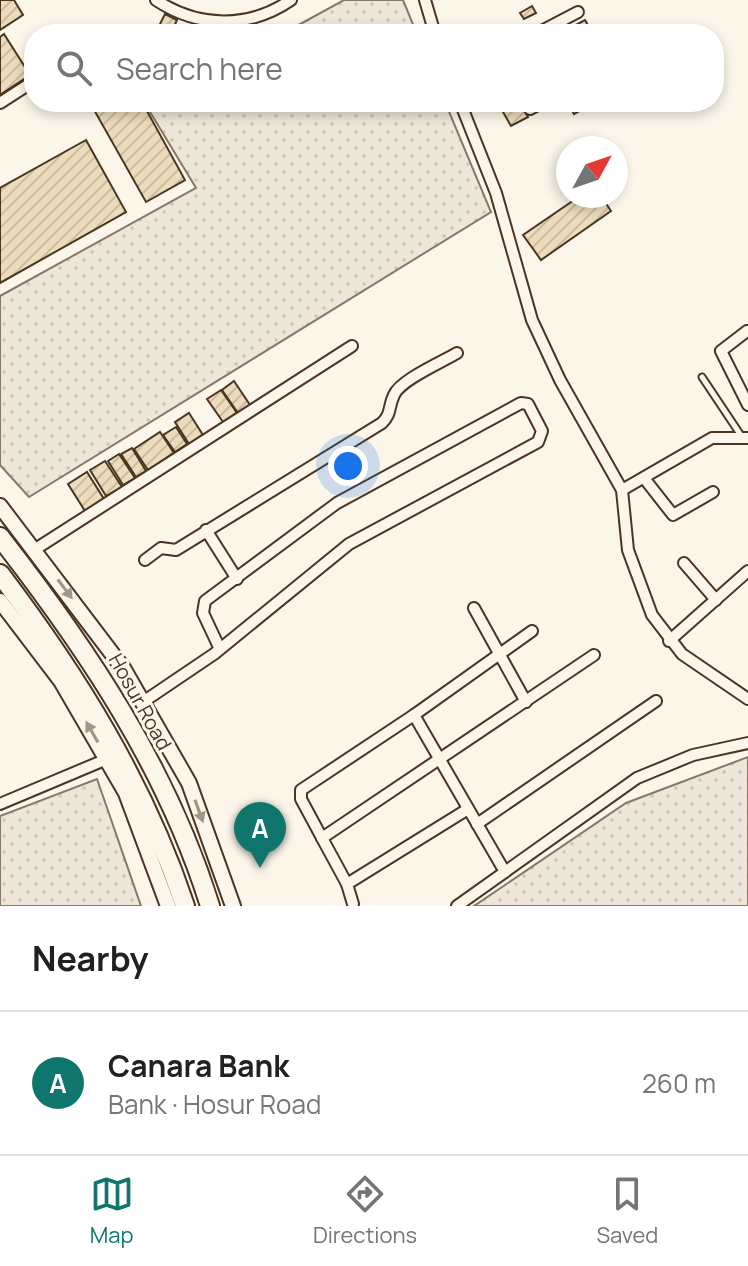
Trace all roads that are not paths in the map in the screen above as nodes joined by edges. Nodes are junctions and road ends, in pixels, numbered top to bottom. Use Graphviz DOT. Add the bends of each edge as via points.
graph roads {
  1 [pos="156,0"];
  2 [pos="291,0"];
  3 [pos="426,1"];
  4 [pos="578,12"];
  5 [pos="432,24"];
  6 [pos="555,24"];
  7 [pos="24,87"];
  8 [pos="0,103"];
  9 [pos="464,112"];
  10 [pos="747,331"];
  11 [pos="352,346"];
  12 [pos="457,353"];
  13 [pos="702,377"];
  14 [pos="748,405"];
  15 [pos="745,438"];
  16 [pos="644,478"];
  17 [pos="622,490"];
  18 [pos="713,492"];
  19 [pos="0,506"];
  20 [pos="206,530"];
  21 [pos="0,537"];
  22 [pos="34,550"];
  23 [pos="145,560"];
  24 [pos="684,563"];
  25 [pos="748,571"];
  26 [pos="0,574"];
  27 [pos="237,579"];
  28 [pos="716,600"];
  29 [pos="0,601"];
  30 [pos="474,608"];
  31 [pos="28,624"];
  32 [pos="532,631"];
  33 [pos="669,641"];
  34 [pos="219,647"];
  35 [pos="594,655"];
  36 [pos="498,656"];
  37 [pos="748,699"];
  38 [pos="656,701"];
  39 [pos="143,702"];
  40 [pos="526,702"];
  41 [pos="414,715"];
  42 [pos="748,743"];
  43 [pos="107,759"];
  44 [pos="440,761"];
  45 [pos="0,804"];
  46 [pos="468,809"];
  47 [pos="477,824"];
  48 [pos="322,838"];
  49 [pos="505,872"];
  50 [pos="347,884"];
  51 [pos="353,904"];
  52 [pos="168,906"];
  53 [pos="185,906"];
  54 [pos="210,906"];
  55 [pos="233,906"];
  56 [pos="457,906"];
  1 -- 2 [label="street" via="172,11 209,21 250,21"];
  3 -- 5 [label="street"];
  4 -- 6 [label="street"];
  7 -- 8 [label="street"];
  9 -- 17 [label="street" via="496,193 532,320"];
  10 -- 14 [label="street" via="721,351"];
  11 -- 22 [label="street"];
  12 -- 20 [label="street" via="402,385 382,423"];
  13 -- 15 [label="lane"];
  15 -- 16 [label="street" via="712,438"];
  16 -- 17 [label="street"];
  16 -- 18 [label="street" via="673,515"];
  17 -- 33 [label="street" via="634,575"];
  19 -- 22 [label="street"];
  20 -- 23 [label="street" via="176,550 161,548"];
  20 -- 27 [label="street"];
  21 -- 54 [label="highway, Hosur Road" via="116,699 174,808"];
  22 -- 39 [label="street, one-way"];
  24 -- 28 [label="street"];
  25 -- 28 [label="street"];
  26 -- 31 [label="highway"];
  27 -- 34 [label="street" via="202,603"];
  27 -- 34 [label="street" via="337,503 521,403 528,404 542,431 538,442 349,544"];
  28 -- 33 [label="street"];
  29 -- 31 [label="street"];
  30 -- 36 [label="street"];
  43 -- 31 [label="street, one-way"];
  31 -- 53 [label="highway" via="90,700 163,845"];
  32 -- 36 [label="street"];
  33 -- 37 [label="street"];
  34 -- 39 [label="street"];
  35 -- 40 [label="street"];
  36 -- 40 [label="street"];
  36 -- 41 [label="street"];
  38 -- 47 [label="street"];
  39 -- 55 [label="street, one-way" via="189,783"];
  40 -- 44 [label="street"];
  41 -- 44 [label="street"];
  41 -- 48 [label="street" via="301,790"];
  42 -- 49 [label="street" via="693,755 637,778"];
  43 -- 45 [label="street"];
  43 -- 52 [label="street" via="126,793"];
  44 -- 46 [label="street"];
  44 -- 48 [label="street"];
  46 -- 47 [label="street"];
  46 -- 50 [label="street"];
  47 -- 49 [label="street"];
  48 -- 50 [label="street"];
  49 -- 56 [label="street"];
  50 -- 51 [label="street"];
}
